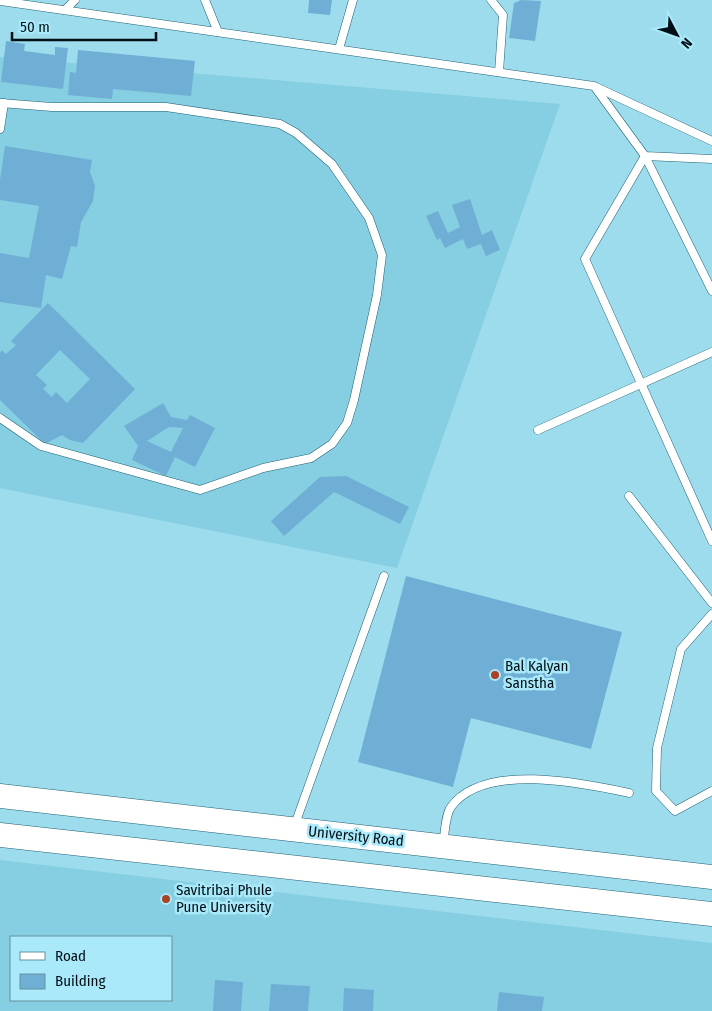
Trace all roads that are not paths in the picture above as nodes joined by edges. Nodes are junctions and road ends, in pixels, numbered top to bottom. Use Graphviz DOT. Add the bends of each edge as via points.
graph roads {
  1 [pos="75,0"];
  2 [pos="205,0"];
  3 [pos="353,0"];
  4 [pos="491,0"];
  5 [pos="0,1"];
  6 [pos="66,10"];
  7 [pos="218,32"];
  8 [pos="339,49"];
  9 [pos="499,72"];
  10 [pos="594,86"];
  11 [pos="2,103"];
  12 [pos="0,129"];
  13 [pos="712,141"];
  14 [pos="645,156"];
  15 [pos="712,159"];
  16 [pos="712,291"];
  17 [pos="712,352"];
  18 [pos="642,386"];
  19 [pos="0,418"];
  20 [pos="538,430"];
  21 [pos="629,496"];
  22 [pos="712,541"];
  23 [pos="384,576"];
  24 [pos="712,603"];
  25 [pos="712,614"];
  26 [pos="712,791"];
  27 [pos="629,793"];
  28 [pos="0,796"];
  29 [pos="293,829"];
  30 [pos="0,835"];
  31 [pos="442,846"];
  32 [pos="712,877"];
  33 [pos="712,914"];
  1 -- 6 [label="lane"];
  2 -- 7 [label="lane"];
  3 -- 8 [label="lane"];
  4 -- 9 [label="lane" via="503,15"];
  5 -- 6 [label="lane"];
  6 -- 7 [label="lane"];
  7 -- 8 [label="lane"];
  8 -- 9 [label="lane"];
  9 -- 10 [label="lane"];
  10 -- 13 [label="lane"];
  10 -- 14 [label="lane"];
  11 -- 12 [label="lane"];
  11 -- 19 [label="lane" via="52,107 166,107 280,124 296,133 332,164 369,218 382,255 377,295 347,423 332,444 310,458 263,468 200,490 41,446"];
  14 -- 15 [label="lane"];
  14 -- 16 [label="lane"];
  14 -- 18 [label="lane" via="585,259"];
  17 -- 18 [label="lane"];
  18 -- 20 [label="lane"];
  18 -- 22 [label="lane"];
  21 -- 24 [label="lane"];
  23 -- 29 [label="lane"];
  25 -- 26 [label="lane" via="681,649 658,748 656,791 675,811"];
  27 -- 31 [label="lane" via="566,780 525,779 479,785 450,808"];
  28 -- 29 [label="main road, University Road"];
  29 -- 31 [label="main road, University Road"];
  30 -- 33 [label="main road"];
  31 -- 32 [label="main road, University Road"];
}
